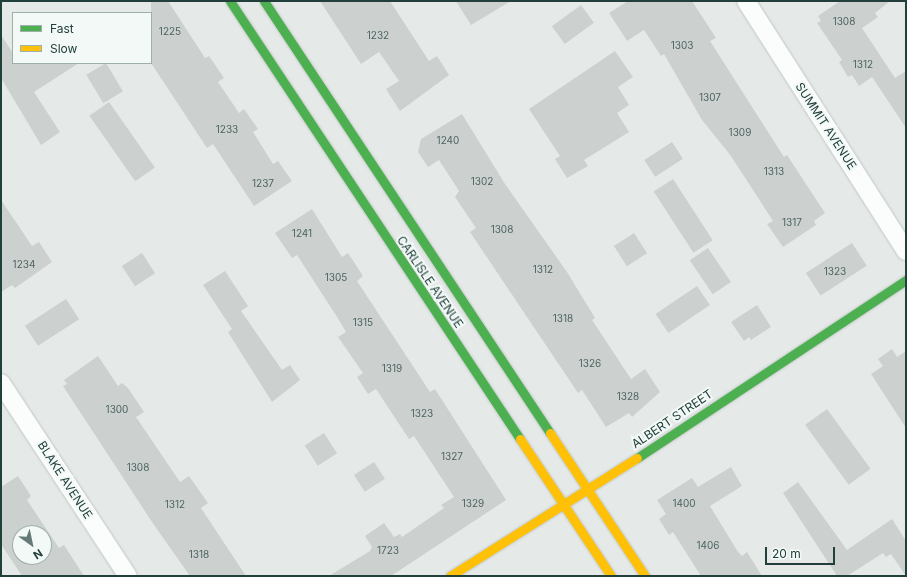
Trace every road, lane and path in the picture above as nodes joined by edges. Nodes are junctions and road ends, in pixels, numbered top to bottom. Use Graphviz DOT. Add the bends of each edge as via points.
graph roads {
  1 [pos="230,1"];
  2 [pos="264,1"];
  3 [pos="746,1"];
  4 [pos="366,171"];
  5 [pos="350,182"];
  6 [pos="906,251"];
  7 [pos="906,280"];
  8 [pos="1,383"];
  9 [pos="588,490"];
  10 [pos="565,506"];
  11 [pos="128,576"];
  12 [pos="450,576"];
  13 [pos="612,576"];
  14 [pos="645,576"];
  1 -- 5 [label="street, CARLISLE AVENUE"];
  2 -- 4 [label="street, CARLISLE AVENUE"];
  3 -- 6 [label="street, SUMMIT AVENUE"];
  4 -- 5 [label="street"];
  4 -- 9 [label="street, CARLISLE AVENUE"];
  5 -- 10 [label="street, CARLISLE AVENUE"];
  7 -- 9 [label="street, ALBERT STREET"];
  8 -- 11 [label="street, BLAKE AVENUE"];
  9 -- 10 [label="street, ALBERT STREET"];
  9 -- 14 [label="street, CARLISLE AVENUE"];
  10 -- 12 [label="street, ALBERT STREET"];
  10 -- 13 [label="street, CARLISLE AVENUE"];
}
